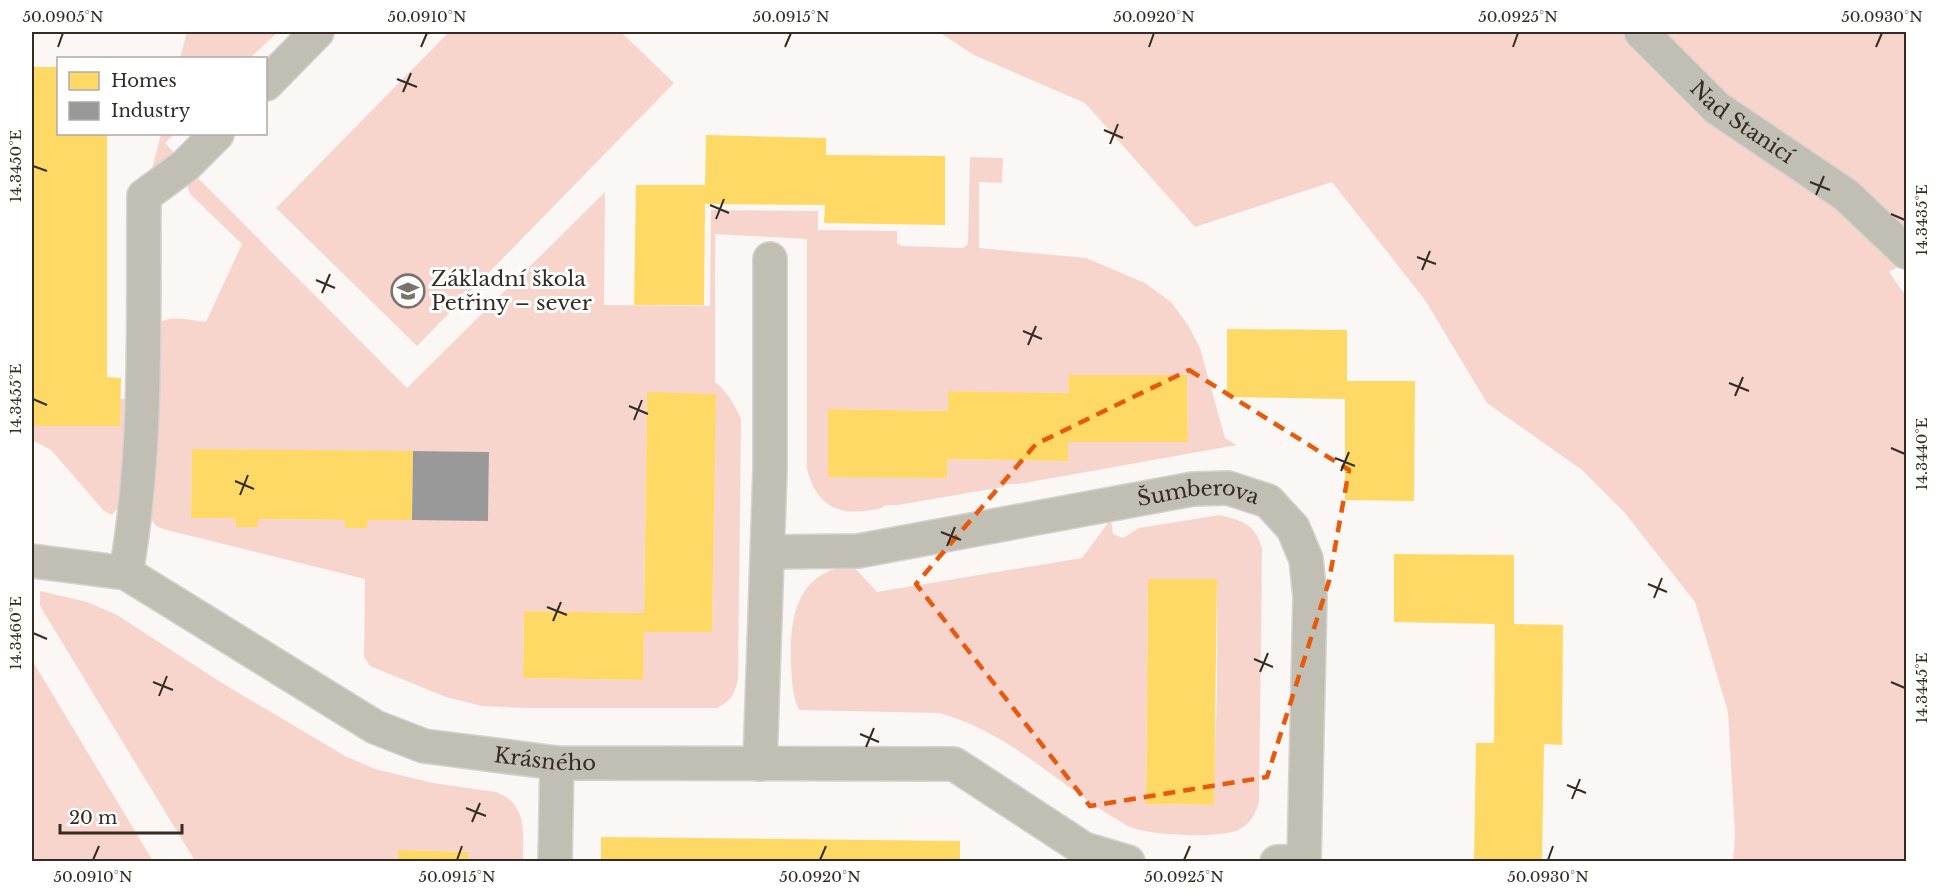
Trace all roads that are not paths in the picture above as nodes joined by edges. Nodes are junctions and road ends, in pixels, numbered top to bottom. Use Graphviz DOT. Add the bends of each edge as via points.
graph roads {
  1 [pos="317,32"];
  2 [pos="1641,32"];
  3 [pos="267,83"];
  4 [pos="216,135"];
  5 [pos="1906,252"];
  6 [pos="770,259"];
  7 [pos="769,552"];
  8 [pos="32,561"];
  9 [pos="126,573"];
  10 [pos="557,763"];
  11 [pos="760,764"];
  12 [pos="1078,855"];
  13 [pos="555,861"];
  14 [pos="1128,861"];
  15 [pos="1277,861"];
  1 -- 3 [label="street"];
  2 -- 5 [label="street, Nad Stanicí" via="1717,108 1846,195"];
  4 -- 9 [label="street" via="186,165 144,196 141,452"];
  6 -- 7 [label="street"];
  7 -- 11 [label="street"];
  7 -- 15 [label="street, Šumberova" via="858,551 1193,489 1228,488 1268,501 1293,528 1306,559 1311,597 1304,861"];
  8 -- 9 [label="street, Krásného"];
  9 -- 10 [label="street, Krásného" via="375,727 424,746"];
  10 -- 11 [label="street, Krásného"];
  10 -- 13 [label="street"];
  11 -- 12 [label="street, Krásného" via="954,764"];
  12 -- 14 [label="street"];
}
